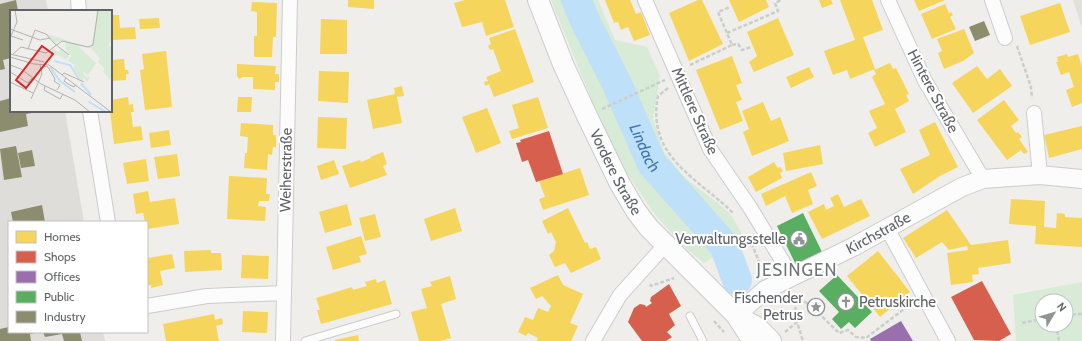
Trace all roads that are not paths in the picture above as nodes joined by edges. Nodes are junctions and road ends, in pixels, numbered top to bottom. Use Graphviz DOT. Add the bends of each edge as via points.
graph roads {
  1 [pos="78,0"];
  2 [pos="290,0"];
  3 [pos="538,0"];
  4 [pos="645,0"];
  5 [pos="888,0"];
  6 [pos="992,0"];
  7 [pos="79,10"];
  8 [pos="1005,38"];
  9 [pos="90,112"];
  10 [pos="1034,113"];
  11 [pos="1040,175"];
  12 [pos="983,179"];
  13 [pos="1082,179"];
  14 [pos="108,221"];
  15 [pos="887,228"];
  16 [pos="666,244"];
  17 [pos="793,286"];
  18 [pos="283,293"];
  19 [pos="148,306"];
  20 [pos="396,314"];
  21 [pos="736,315"];
  22 [pos="690,316"];
  23 [pos="284,341"];
  24 [pos="305,341"];
  25 [pos="593,341"];
  26 [pos="703,341"];
  27 [pos="753,341"];
  28 [pos="771,341"];
  29 [pos="948,341"];
  1 -- 7 [label="street"];
  2 -- 18 [label="street, Weiherstraße"];
  3 -- 16 [label="main road, Vordere Straße" via="566,71 620,184 649,228"];
  4 -- 17 [label="street, Mittlere Straße" via="710,150 751,209"];
  5 -- 12 [label="street, Hintere Straße" via="925,81"];
  6 -- 8 [label="street"];
  9 -- 14 [label="street"];
  10 -- 11 [label="street"];
  11 -- 12 [label="street, Kirchstraße"];
  11 -- 13 [label="street, Kirchstraße"];
  12 -- 15 [label="street, Kirchstraße" via="944,196"];
  15 -- 17 [label="street, Kirchstraße"];
  15 -- 29 [label="street"];
  16 -- 21 [label="main road, Vordere Straße"];
  16 -- 25 [label="street" via="620,295"];
  17 -- 21 [label="street, Kirchstraße" via="765,290"];
  18 -- 19 [label="street" via="207,296"];
  18 -- 23 [label="street, Weiherstraße"];
  20 -- 24 [label="lane"];
  21 -- 27 [label="main road"];
  21 -- 28 [label="main road" via="756,327"];
  22 -- 26 [label="lane"];
}
